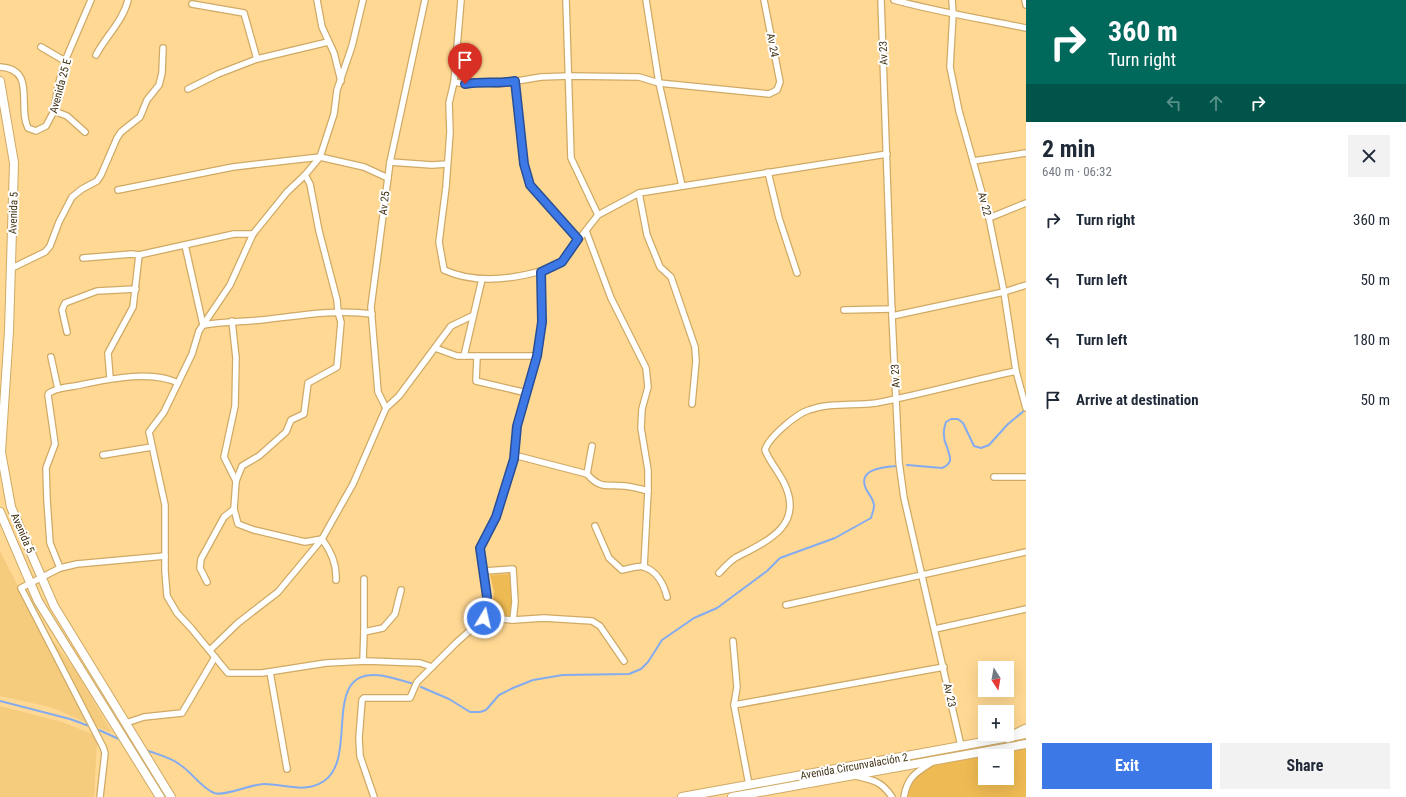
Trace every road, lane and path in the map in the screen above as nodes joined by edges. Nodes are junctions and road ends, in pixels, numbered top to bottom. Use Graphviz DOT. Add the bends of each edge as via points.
graph roads {
  1 [pos="91,0"];
  2 [pos="128,0"];
  3 [pos="317,0"];
  4 [pos="363,0"];
  5 [pos="425,0"];
  6 [pos="461,0"];
  7 [pos="566,0"];
  8 [pos="646,0"];
  9 [pos="764,0"];
  10 [pos="881,0"];
  11 [pos="894,0"];
  12 [pos="952,0"];
  13 [pos="1025,0"];
  14 [pos="192,4"];
  15 [pos="1026,5"];
  16 [pos="954,14"];
  17 [pos="1026,28"];
  18 [pos="328,42"];
  19 [pos="41,47"];
  20 [pos="163,48"];
  21 [pos="96,55"];
  22 [pos="257,59"];
  23 [pos="66,61"];
  24 [pos="0,67"];
  25 [pos="570,76"];
  26 [pos="0,81"];
  27 [pos="341,81"];
  28 [pos="515,81"];
  29 [pos="454,82"];
  30 [pos="660,83"];
  31 [pos="188,89"];
  32 [pos="54,111"];
  33 [pos="85,132"];
  34 [pos="1026,153"];
  35 [pos="887,154"];
  36 [pos="320,157"];
  37 [pos="973,161"];
  38 [pos="390,162"];
  39 [pos="447,164"];
  40 [pos="768,172"];
  41 [pos="306,175"];
  42 [pos="388,178"];
  43 [pos="682,186"];
  44 [pos="118,190"];
  45 [pos="638,193"];
  46 [pos="1026,203"];
  47 [pos="598,215"];
  48 [pos="989,218"];
  49 [pos="586,231"];
  50 [pos="253,234"];
  51 [pos="578,239"];
  52 [pos="186,244"];
  53 [pos="139,255"];
  54 [pos="83,258"];
  55 [pos="12,268"];
  56 [pos="541,272"];
  57 [pos="797,273"];
  58 [pos="482,280"];
  59 [pos="1026,285"];
  60 [pos="136,289"];
  61 [pos="1004,292"];
  62 [pos="892,308"];
  63 [pos="844,310"];
  64 [pos="338,312"];
  65 [pos="372,314"];
  66 [pos="472,316"];
  67 [pos="892,316"];
  68 [pos="232,321"];
  69 [pos="203,325"];
  70 [pos="67,332"];
  71 [pos="434,348"];
  72 [pos="464,356"];
  73 [pos="537,356"];
  74 [pos="51,357"];
  75 [pos="477,357"];
  76 [pos="1016,371"];
  77 [pos="110,378"];
  78 [pos="178,384"];
  79 [pos="58,389"];
  80 [pos="527,393"];
  81 [pos="896,398"];
  82 [pos="692,404"];
  83 [pos="386,408"];
  84 [pos="1026,408"];
  85 [pos="592,446"];
  86 [pos="152,447"];
  87 [pos="103,455"];
  88 [pos="514,455"];
  89 [pos="587,474"];
  90 [pos="994,477"];
  91 [pos="1026,477"];
  92 [pos="236,481"];
  93 [pos="648,491"];
  94 [pos="234,509"];
  95 [pos="0,512"];
  96 [pos="595,526"];
  97 [pos="322,539"];
  98 [pos="1026,552"];
  99 [pos="165,556"];
  100 [pos="644,567"];
  101 [pos="60,568"];
  102 [pos="484,571"];
  103 [pos="719,573"];
  104 [pos="922,574"];
  105 [pos="42,579"];
  106 [pos="364,579"];
  107 [pos="336,580"];
  108 [pos="207,582"];
  109 [pos="31,584"];
  110 [pos="401,590"];
  111 [pos="667,597"];
  112 [pos="786,605"];
  113 [pos="1026,609"];
  114 [pos="484,618"];
  115 [pos="513,620"];
  116 [pos="935,629"];
  117 [pos="364,632"];
  118 [pos="733,641"];
  119 [pos="210,650"];
  120 [pos="215,657"];
  121 [pos="363,661"];
  122 [pos="624,661"];
  123 [pos="432,667"];
  124 [pos="944,667"];
  125 [pos="270,672"];
  126 [pos="734,705"];
  127 [pos="126,723"];
  128 [pos="1026,729"];
  129 [pos="1026,734"];
  130 [pos="1014,735"];
  131 [pos="1014,737"];
  132 [pos="990,741"];
  133 [pos="1026,744"];
  134 [pos="961,746"];
  135 [pos="1008,747"];
  136 [pos="1026,748"];
  137 [pos="935,760"];
  138 [pos="287,769"];
  139 [pos="854,775"];
  140 [pos="748,785"];
  141 [pos="100,797"];
  142 [pos="160,797"];
  143 [pos="171,797"];
  144 [pos="374,797"];
  145 [pos="682,797"];
  146 [pos="732,797"];
  147 [pos="892,797"];
  148 [pos="904,797"];
  1 -- 23 [label="street, Avenida 25 E"];
  2 -- 21 [label="street" via="126,10 104,39"];
  3 -- 18 [label="street" via="322,27"];
  4 -- 27 [label="street"];
  5 -- 38 [label="street, Av 25"];
  6 -- 29 [label="street"];
  7 -- 25 [label="street"];
  8 -- 30 [label="street"];
  9 -- 30 [label="street, Av 24" via="780,82 777,90 769,94"];
  10 -- 35 [label="street, Av 23"];
  11 -- 16 [label="street"];
  12 -- 16 [label="street, Av 22"];
  13 -- 15 [label="street"];
  14 -- 22 [label="street" via="244,13"];
  16 -- 17 [label="street"];
  16 -- 37 [label="street, Av 22" via="950,67"];
  18 -- 22 [label="street"];
  18 -- 27 [label="street" via="334,52"];
  19 -- 23 [label="street"];
  20 -- 55 [label="street" via="159,85 147,100 140,117 117,138 102,175 72,197 45,252"];
  22 -- 31 [label="street"];
  23 -- 32 [label="street, Avenida 25 E"];
  24 -- 32 [label="street, Avenida 25 E" via="14,70 18,74 22,83 24,117 28,128 41,130 50,121"];
  25 -- 28 [label="street"];
  25 -- 30 [label="street" via="639,77"];
  25 -- 47 [label="street" via="571,158"];
  26 -- 55 [label="main road, Avenida 5" via="14,164"];
  27 -- 36 [label="street" via="337,90 334,114"];
  28 -- 29 [label="street" via="499,84"];
  28 -- 51 [label="street" via="524,164 530,185"];
  29 -- 39 [label="street" via="449,103"];
  30 -- 43 [label="street"];
  32 -- 33 [label="street" via="68,116"];
  34 -- 37 [label="street"];
  35 -- 40 [label="street"];
  35 -- 62 [label="street, Av 23"];
  36 -- 41 [label="street"];
  36 -- 42 [label="street" via="364,167"];
  36 -- 44 [label="street" via="232,167"];
  37 -- 48 [label="street, Av 22"];
  38 -- 39 [label="street"];
  38 -- 42 [label="street, Av 25"];
  39 -- 58 [label="street" via="444,214 439,242 444,270 459,277"];
  40 -- 43 [label="street"];
  40 -- 57 [label="street" via="779,218"];
  41 -- 50 [label="street" via="287,192"];
  41 -- 64 [label="street"];
  42 -- 65 [label="street, Av 25"];
  43 -- 45 [label="street"];
  45 -- 47 [label="street"];
  45 -- 82 [label="street" via="647,236 660,267 671,277 694,347 696,361"];
  46 -- 48 [label="street"];
  47 -- 49 [label="street"];
  48 -- 61 [label="street, Av 22"];
  49 -- 51 [label="street"];
  49 -- 93 [label="street" via="611,298 646,368 648,387 642,409 641,428 647,463"];
  50 -- 52 [label="street" via="234,234"];
  50 -- 69 [label="street" via="230,285"];
  51 -- 56 [label="street" via="562,262"];
  52 -- 53 [label="street"];
  52 -- 69 [label="street"];
  53 -- 54 [label="street"];
  53 -- 60 [label="street"];
  55 -- 105 [label="main road, Avenida 5" via="1,452 11,507"];
  56 -- 58 [label="street"];
  56 -- 73 [label="street" via="542,322"];
  58 -- 66 [label="street"];
  59 -- 61 [label="street"];
  60 -- 70 [label="street" via="98,291 65,303 62,310"];
  60 -- 77 [label="street" via="133,306 108,353"];
  61 -- 67 [label="street"];
  61 -- 76 [label="street, Av 22"];
  62 -- 63 [label="street"];
  62 -- 67 [label="street, Av 23"];
  64 -- 65 [label="street"];
  64 -- 68 [label="street"];
  64 -- 92 [label="street" via="341,322 337,367 308,383 304,414 291,420 286,432 259,456 242,466"];
  65 -- 83 [label="street, Av 25" via="378,392"];
  66 -- 71 [label="street" via="451,326"];
  66 -- 72 [label="street"];
  67 -- 81 [label="street, Av 23"];
  68 -- 69 [label="street"];
  68 -- 92 [label="street" via="236,358 235,406 224,457"];
  69 -- 78 [label="street"];
  71 -- 72 [label="street"];
  71 -- 83 [label="street" via="399,396"];
  72 -- 75 [label="street"];
  73 -- 75 [label="street"];
  73 -- 80 [label="street"];
  74 -- 79 [label="street"];
  75 -- 80 [label="street" via="476,382"];
  76 -- 81 [label="street"];
  76 -- 84 [label="street, Av 22"];
  77 -- 78 [label="street" via="148,376 170,379"];
  77 -- 79 [label="street"];
  78 -- 86 [label="street" via="164,412 149,432"];
  79 -- 101 [label="street" via="48,395 55,444 46,468 50,543"];
  80 -- 88 [label="street" via="517,426"];
  81 -- 103 [label="street" via="808,410 790,422 767,444 765,450 785,485 791,504 787,523 752,551 733,559"];
  81 -- 104 [label="street, Av 23" via="899,462 904,498"];
  83 -- 97 [label="street" via="353,484"];
  85 -- 89 [label="street"];
  86 -- 87 [label="street"];
  86 -- 99 [label="street" via="165,505"];
  88 -- 89 [label="street"];
  88 -- 102 [label="street" via="496,517 480,548"];
  89 -- 93 [label="street" via="599,484 608,487 625,486"];
  90 -- 91 [label="street"];
  92 -- 94 [label="street"];
  93 -- 100 [label="street"];
  94 -- 97 [label="street" via="238,524 254,530 305,542"];
  94 -- 108 [label="street" via="224,517 201,560 200,568"];
  95 -- 109 [label="main road, Avenida 5"];
  96 -- 100 [label="street" via="609,558 622,570"];
  97 -- 107 [label="street" via="329,548 336,569"];
  97 -- 119 [label="street" via="278,592 238,623"];
  98 -- 104 [label="street"];
  99 -- 101 [label="street" via="113,559"];
  99 -- 119 [label="street" via="167,596 177,613"];
  100 -- 111 [label="street" via="663,583"];
  101 -- 105 [label="street"];
  102 -- 114 [label="street" via="487,597"];
  102 -- 115 [label="street" via="513,568"];
  104 -- 112 [label="street"];
  104 -- 116 [label="street, Av 23"];
  105 -- 109 [label="street"];
  105 -- 127 [label="main road, Avenida 5" via="54,606"];
  106 -- 117 [label="street"];
  109 -- 141 [label="street" via="21,588 105,753"];
  109 -- 142 [label="main road, Avenida 5" via="38,601"];
  110 -- 117 [label="street" via="395,614 383,628"];
  113 -- 116 [label="street"];
  114 -- 115 [label="street"];
  114 -- 123 [label="street"];
  115 -- 122 [label="street" via="544,618 592,621 600,626"];
  116 -- 124 [label="street, Av 23"];
  117 -- 121 [label="street"];
  118 -- 126 [label="street" via="737,687"];
  119 -- 120 [label="street"];
  120 -- 125 [label="street" via="228,673"];
  120 -- 127 [label="street" via="182,713 144,717"];
  121 -- 123 [label="street" via="420,663"];
  121 -- 125 [label="street" via="326,663"];
  123 -- 144 [label="street" via="417,682 410,698 362,700 360,756"];
  124 -- 126 [label="street"];
  124 -- 134 [label="street, Av 23"];
  125 -- 138 [label="street"];
  126 -- 140 [label="street"];
  127 -- 143 [label="main road, Avenida 5"];
  128 -- 130 [label="highway"];
  129 -- 131 [label="main road, Avenida Circunvalación 2"];
  132 -- 134 [label="main road, Avenida Circunvalación 2"];
  133 -- 135 [label="main road, Avenida Circunvalación 2"];
  134 -- 140 [label="main road, Avenida Circunvalación 2"];
  135 -- 136 [label="main road"];
  135 -- 137 [label="main road, Avenida Circunvalación 2"];
  137 -- 139 [label="main road, Avenida Circunvalación 2"];
  137 -- 148 [label="street" via="913,775 906,784"];
  139 -- 146 [label="main road, Avenida Circunvalación 2"];
  139 -- 147 [label="street" via="885,786"];
  140 -- 145 [label="main road, Avenida Circunvalación 2"];
}
